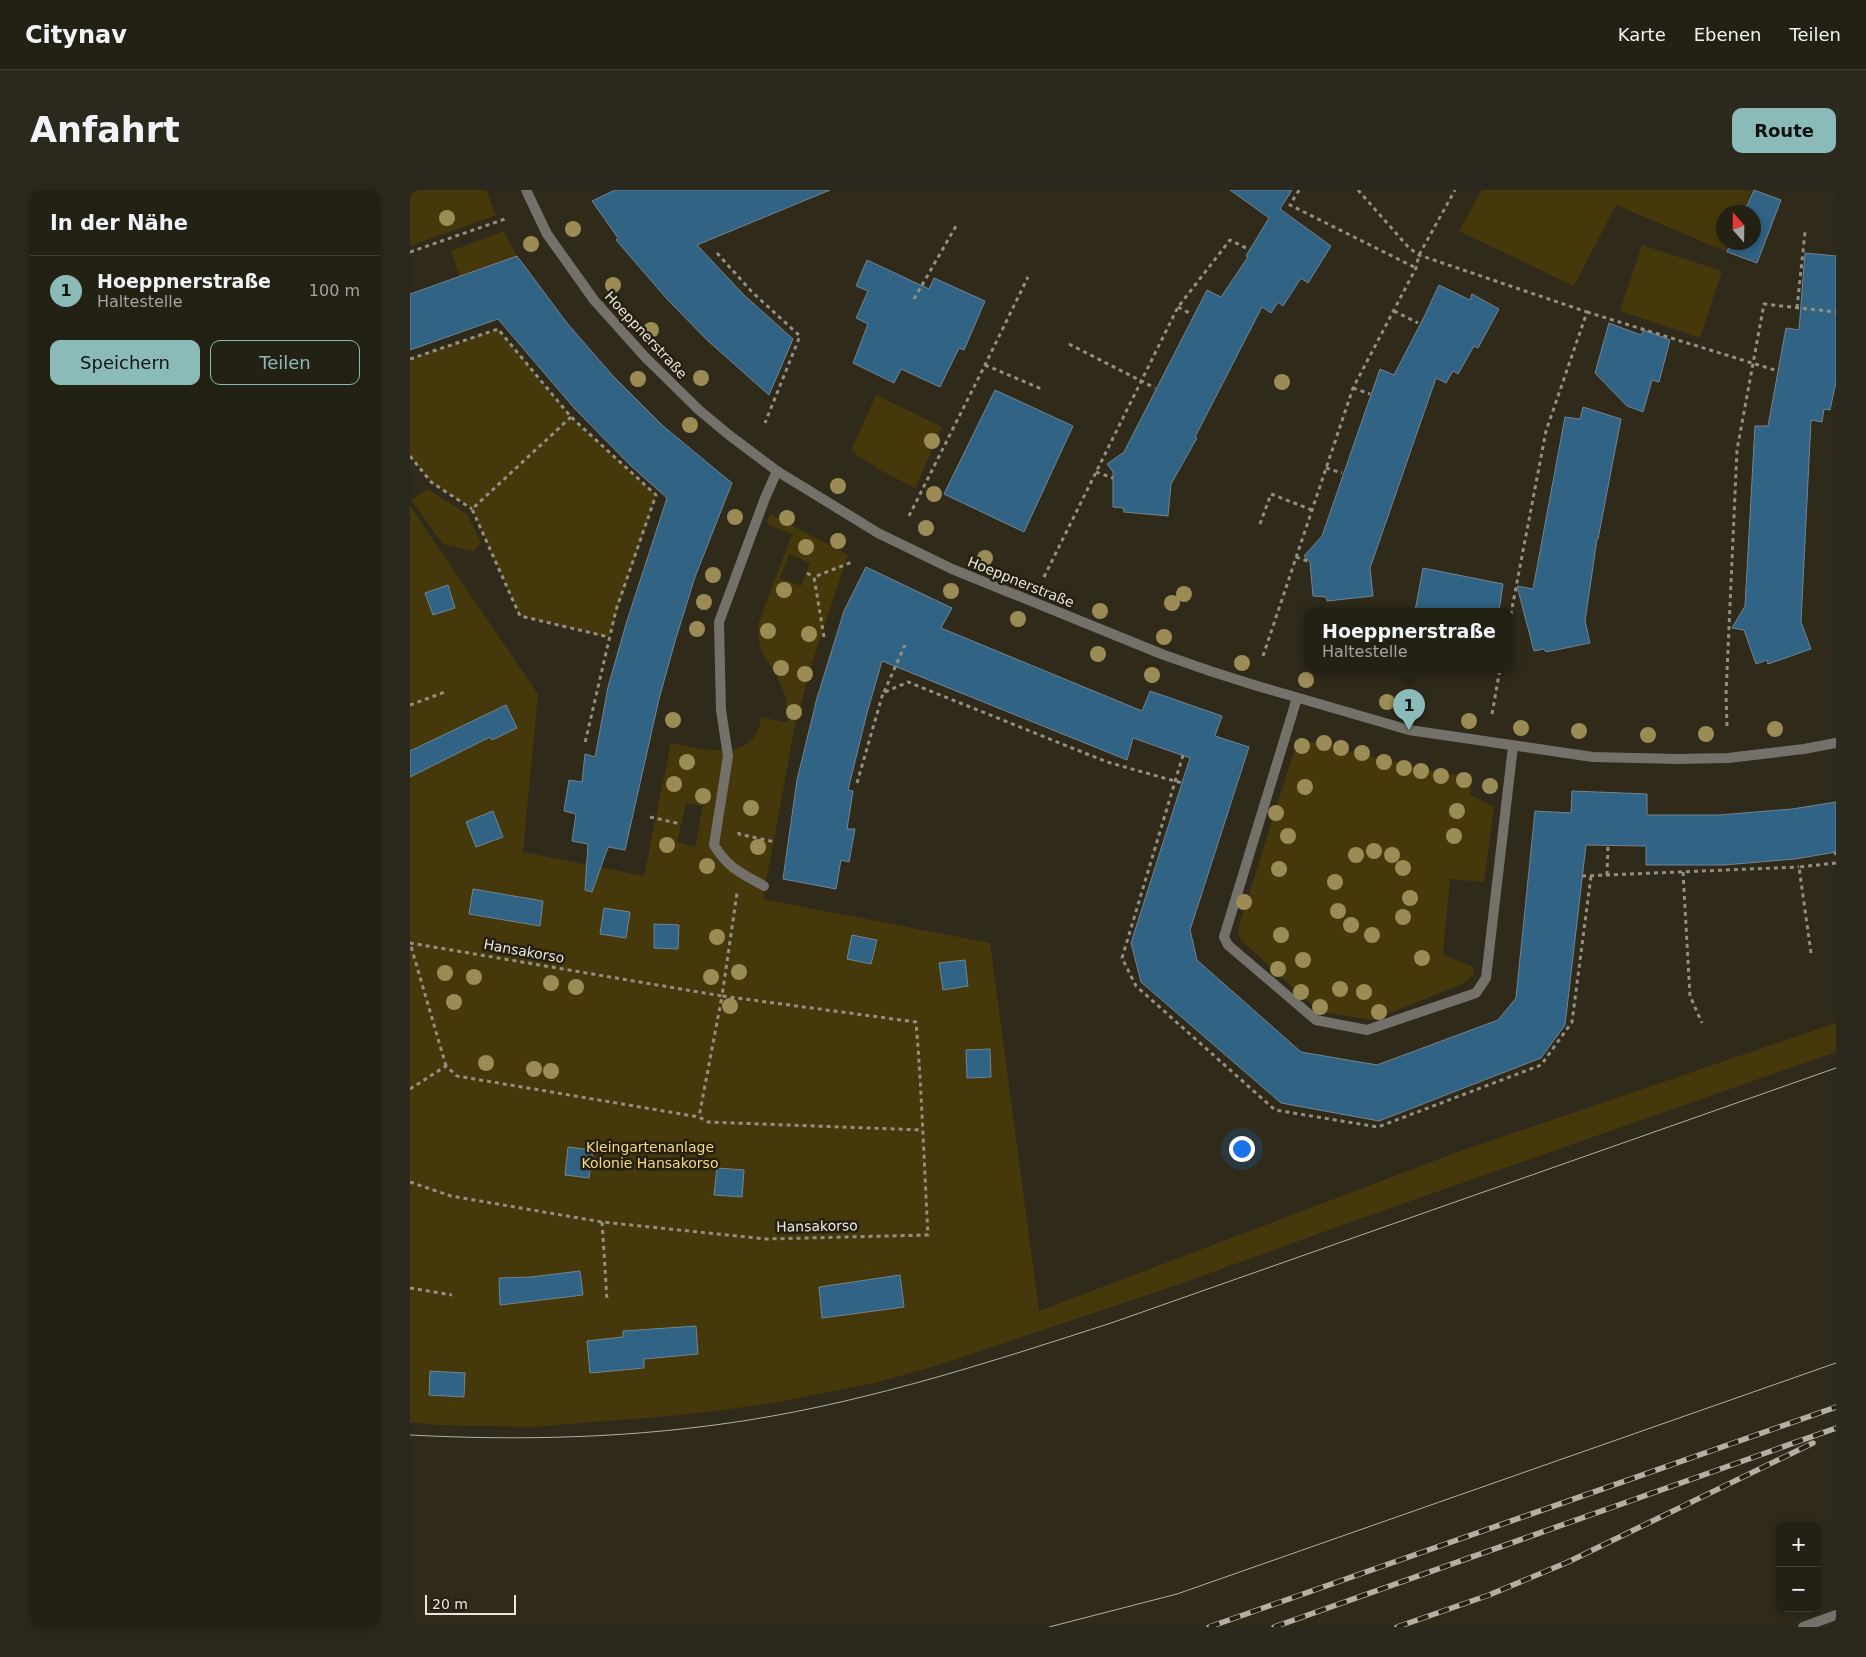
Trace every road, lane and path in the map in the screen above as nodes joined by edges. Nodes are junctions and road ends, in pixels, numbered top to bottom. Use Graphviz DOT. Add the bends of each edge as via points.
graph roads {
  1 [pos="526,190"];
  2 [pos="1299,190"];
  3 [pos="1358,190"];
  4 [pos="1455,190"];
  5 [pos="505,219"];
  6 [pos="956,226"];
  7 [pos="1804,232"];
  8 [pos="1250,250"];
  9 [pos="410,252"];
  10 [pos="717,253"];
  11 [pos="1419,255"];
  12 [pos="1416,268"];
  13 [pos="1028,276"];
  14 [pos="914,299"];
  15 [pos="1178,307"];
  16 [pos="1797,308"];
  17 [pos="1394,310"];
  18 [pos="1587,312"];
  19 [pos="1836,312"];
  20 [pos="1191,314"];
  21 [pos="1418,323"];
  22 [pos="1069,344"];
  23 [pos="410,359"];
  24 [pos="1753,362"];
  25 [pos="985,365"];
  26 [pos="1778,371"];
  27 [pos="1142,381"];
  28 [pos="1155,388"];
  29 [pos="1353,388"];
  30 [pos="1044,390"];
  31 [pos="1370,394"];
  32 [pos="571,416"];
  33 [pos="765,423"];
  34 [pos="410,456"];
  35 [pos="1326,468"];
  36 [pos="777,471"];
  37 [pos="1096,472"];
  38 [pos="1342,474"];
  39 [pos="1113,478"];
  40 [pos="472,509"];
  41 [pos="1312,510"];
  42 [pos="909,516"];
  43 [pos="1260,524"];
  44 [pos="1296,558"];
  45 [pos="852,562"];
  46 [pos="1310,562"];
  47 [pos="807,573"];
  48 [pos="814,577"];
  49 [pos="1044,577"];
  50 [pos="1512,608"];
  51 [pos="824,637"];
  52 [pos="609,638"];
  53 [pos="905,645"];
  54 [pos="1263,656"];
  55 [pos="1499,673"];
  56 [pos="445,692"];
  57 [pos="883,692"];
  58 [pos="1297,698"];
  59 [pos="410,705"];
  60 [pos="1492,714"];
  61 [pos="1727,726"];
  62 [pos="1836,743"];
  63 [pos="585,744"];
  64 [pos="1513,746"];
  65 [pos="1182,783"];
  66 [pos="858,784"];
  67 [pos="650,817"];
  68 [pos="681,824"];
  69 [pos="1608,845"];
  70 [pos="1836,863"];
  71 [pos="1799,867"];
  72 [pos="1683,872"];
  73 [pos="740,873"];
  74 [pos="1607,875"];
  75 [pos="1582,876"];
  76 [pos="764,886"];
  77 [pos="410,943"];
  78 [pos="1811,953"];
  79 [pos="722,996"];
  80 [pos="1702,1023"];
  81 [pos="446,1066"];
  82 [pos="410,1089"];
  83 [pos="700,1117"];
  84 [pos="922,1130"];
  85 [pos="410,1182"];
  86 [pos="602,1222"];
  87 [pos="410,1288"];
  88 [pos="452,1295"];
  89 [pos="607,1300"];
  90 [pos="1836,1615"];
  91 [pos="1804,1627"];
  1 -- 36 [label="street, Hoeppnerstraße" via="560,254 618,328 700,410"];
  2 -- 12 [label="path" via="1290,205"];
  3 -- 11 [label="path" via="1409,248"];
  4 -- 11 [label="path"];
  5 -- 9 [label="path"];
  6 -- 14 [label="path"];
  7 -- 16 [label="path"];
  8 -- 15 [label="path" via="1230,240"];
  10 -- 33 [label="path" via="752,292 800,336"];
  11 -- 12 [label="path"];
  11 -- 18 [label="path"];
  12 -- 17 [label="path"];
  13 -- 25 [label="path"];
  15 -- 20 [label="path"];
  15 -- 27 [label="path"];
  16 -- 19 [label="path"];
  16 -- 24 [label="path" via="1764,304"];
  17 -- 21 [label="path"];
  17 -- 29 [label="path"];
  18 -- 24 [label="path"];
  18 -- 50 [label="path" via="1546,431"];
  22 -- 27 [label="path"];
  23 -- 32 [label="path" via="498,329"];
  24 -- 26 [label="path"];
  24 -- 61 [label="path" via="1737,450"];
  25 -- 30 [label="path"];
  25 -- 42 [label="path"];
  27 -- 28 [label="path"];
  27 -- 37 [label="path"];
  29 -- 31 [label="path"];
  29 -- 35 [label="path"];
  32 -- 40 [label="path"];
  32 -- 52 [label="path" via="656,495"];
  34 -- 40 [label="path" via="431,482"];
  35 -- 38 [label="path"];
  35 -- 41 [label="path"];
  36 -- 58 [label="street, Hoeppnerstraße" via="878,533 952,569 1164,655"];
  36 -- 73 [label="street" via="718,622 721,710 728,756 714,845 723,860"];
  37 -- 39 [label="path"];
  37 -- 49 [label="path"];
  40 -- 52 [label="path" via="520,616"];
  41 -- 43 [label="path" via="1271,494"];
  41 -- 44 [label="path"];
  44 -- 46 [label="path"];
  44 -- 54 [label="path"];
  45 -- 48 [label="path"];
  47 -- 48 [label="path"];
  48 -- 51 [label="path"];
  52 -- 63 [label="path"];
  53 -- 57 [label="path"];
  55 -- 60 [label="path"];
  56 -- 59 [label="path"];
  57 -- 65 [label="path" via="908,682 1107,762"];
  57 -- 66 [label="path"];
  58 -- 64 [label="street, Hoeppnerstraße" via="1408,730"];
  58 -- 64 [label="street" via="1224,937 1228,945 1316,1020 1367,1030 1476,992 1486,978"];
  62 -- 64 [label="street, Hoeppnerstraße" via="1728,758 1678,759 1592,757"];
  67 -- 68 [label="path"];
  69 -- 74 [label="path"];
  70 -- 71 [label="path"];
  71 -- 72 [label="path"];
  71 -- 78 [label="path"];
  72 -- 74 [label="path"];
  72 -- 80 [label="path" via="1690,996"];
  73 -- 76 [label="street"];
  73 -- 79 [label="path"];
  74 -- 75 [label="path"];
  77 -- 79 [label="path, Hansakorso"];
  77 -- 81 [label="path, Hansakorso"];
  79 -- 83 [label="path"];
  79 -- 84 [label="path, Hansakorso" via="916,1022"];
  81 -- 82 [label="path"];
  81 -- 83 [label="path" via="457,1076"];
  83 -- 84 [label="path" via="708,1122"];
  84 -- 86 [label="path, Hansakorso" via="928,1235 766,1238"];
  85 -- 86 [label="path, Hansakorso" via="451,1196"];
  86 -- 89 [label="path"];
  87 -- 88 [label="path"];
  90 -- 91 [label="street"];
}
